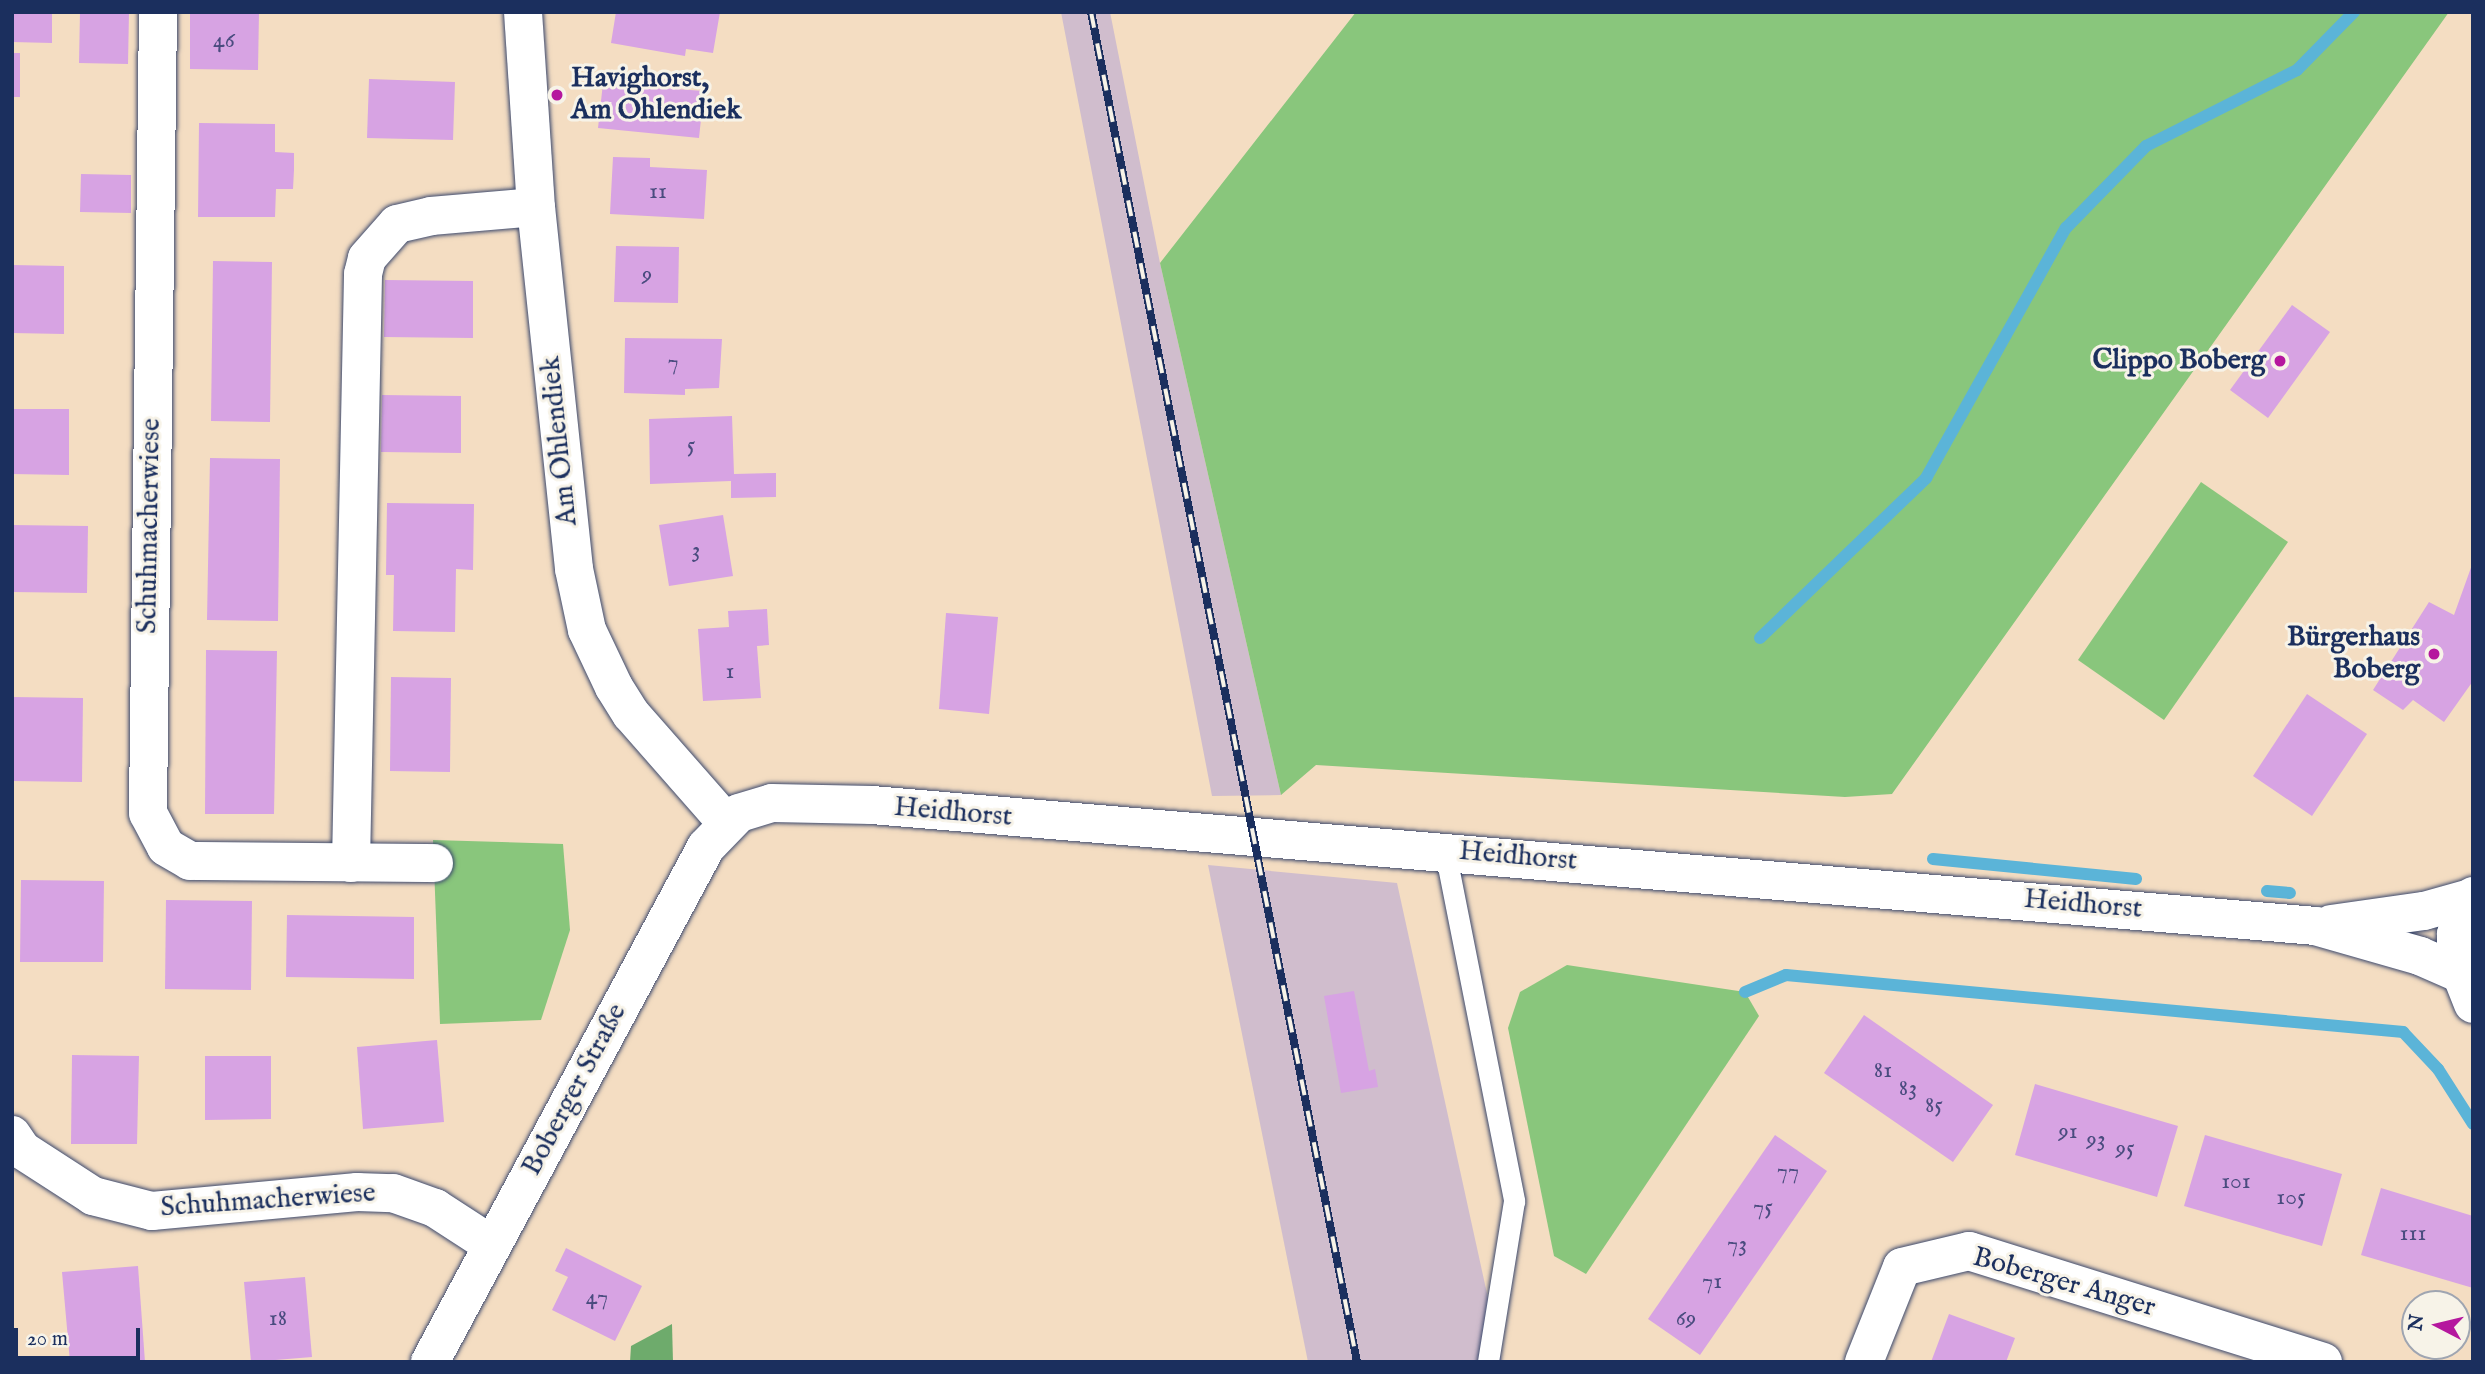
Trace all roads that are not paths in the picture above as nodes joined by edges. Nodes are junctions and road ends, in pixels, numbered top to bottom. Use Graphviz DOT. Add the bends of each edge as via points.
graph roads {
  1 [pos="158,12"];
  2 [pos="523,12"];
  3 [pos="536,207"];
  4 [pos="726,822"];
  5 [pos="1445,851"];
  6 [pos="351,863"];
  7 [pos="434,863"];
  8 [pos="2472,897"];
  9 [pos="2315,926"];
  10 [pos="2466,988"];
  11 [pos="12,1135"];
  12 [pos="492,1245"];
  13 [pos="430,1362"];
  14 [pos="1488,1362"];
  15 [pos="1864,1362"];
  16 [pos="2323,1362"];
  1 -- 6 [label="street, Schuhmacherwiese" via="148,813 166,847 190,861"];
  2 -- 3 [label="street, Am Ohlendiek"];
  3 -- 4 [label="street, Am Ohlendiek" via="574,569 587,630 631,714"];
  3 -- 6 [label="street" via="431,216 397,224 367,258 363,274"];
  4 -- 5 [label="street, Heidhorst" via="753,807 821,802 1255,840"];
  4 -- 12 [label="street, Boberger Straße" via="706,847"];
  5 -- 9 [label="street, Heidhorst"];
  5 -- 14 [label="lane" via="1514,1201"];
  6 -- 7 [label="street, Schuhmacherwiese"];
  8 -- 9 [label="street, Heidhorst" via="2424,911"];
  8 -- 10 [label="street, Heidhorst" via="2456,934"];
  9 -- 10 [label="street, Heidhorst" via="2420,956"];
  11 -- 12 [label="street, Schuhmacherwiese" via="22,1150 93,1196 152,1211 357,1192 393,1193 435,1208"];
  12 -- 13 [label="street, Boberger Straße"];
  15 -- 16 [label="street, Boberger Anger" via="1902,1267 1969,1251"];
}
